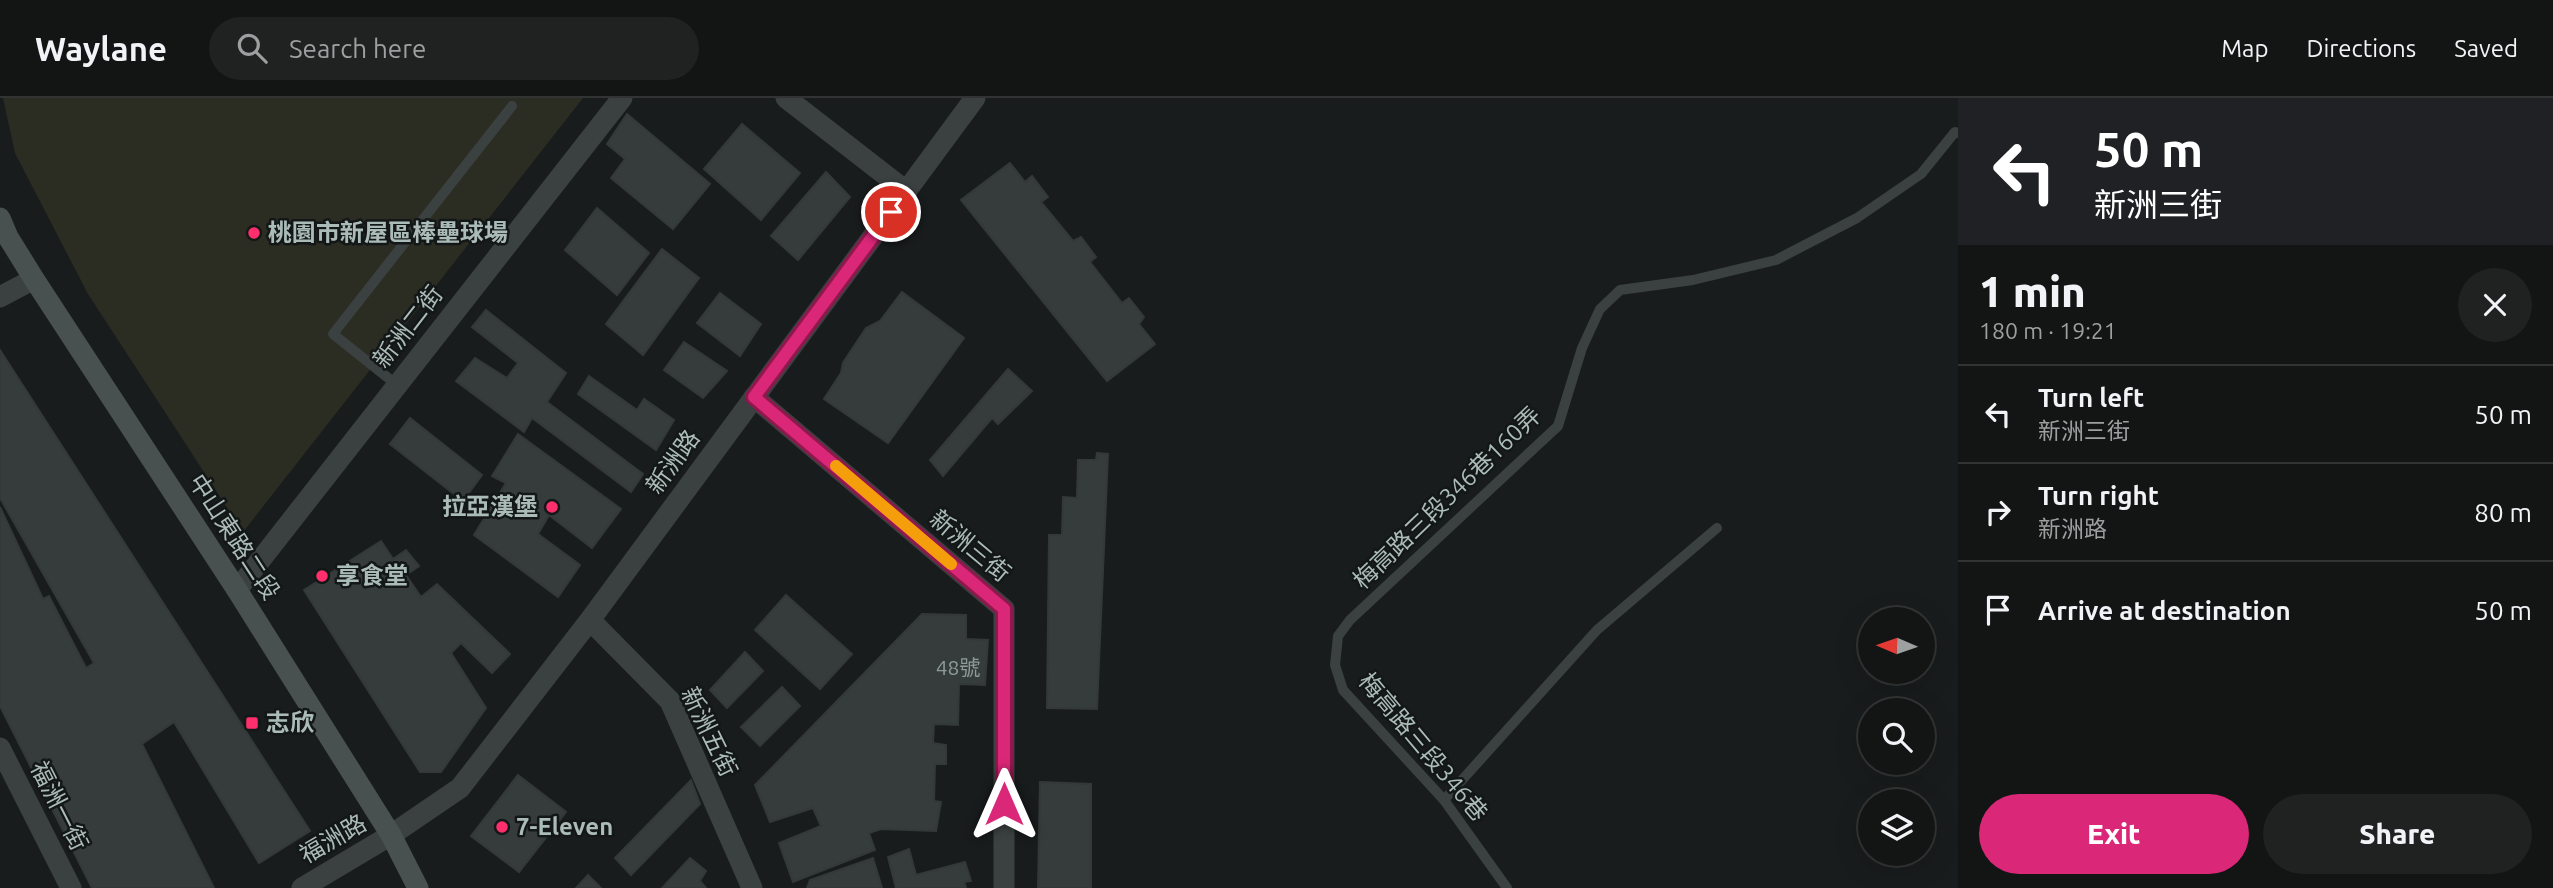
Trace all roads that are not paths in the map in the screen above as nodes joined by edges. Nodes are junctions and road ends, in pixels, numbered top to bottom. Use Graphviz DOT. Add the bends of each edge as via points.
graph roads {
  1 [pos="622,98"];
  2 [pos="786,98"];
  3 [pos="975,98"];
  4 [pos="512,106"];
  5 [pos="1958,133"];
  6 [pos="906,191"];
  7 [pos="0,218"];
  8 [pos="34,279"];
  9 [pos="0,297"];
  10 [pos="397,385"];
  11 [pos="754,397"];
  12 [pos="1717,528"];
  13 [pos="237,590"];
  14 [pos="590,620"];
  15 [pos="1335,665"];
  16 [pos="0,748"];
  17 [pos="1444,800"];
  18 [pos="391,835"];
  19 [pos="71,888"];
  20 [pos="302,888"];
  21 [pos="418,888"];
  22 [pos="752,888"];
  23 [pos="1004,888"];
  24 [pos="1507,888"];
  1 -- 10 [label="street, 新洲二街"];
  2 -- 6 [label="street"];
  3 -- 6 [label="street, 新洲路"];
  4 -- 10 [label="lane" via="334,334"];
  5 -- 15 [label="lane, 梅高路三段346巷160弄" via="1921,174 1857,218 1776,260 1693,280 1620,290 1600,309 1582,348 1558,426 1350,620 1338,636"];
  6 -- 11 [label="street, 新洲路"];
  7 -- 8 [label="main road, 中山東路二段"];
  8 -- 9 [label="street"];
  8 -- 13 [label="main road, 中山東路二段"];
  10 -- 13 [label="street, 新洲二街"];
  11 -- 14 [label="street, 新洲路"];
  11 -- 23 [label="street, 新洲三街" via="1004,609"];
  12 -- 17 [label="lane" via="1597,630"];
  13 -- 18 [label="main road, 中山東路二段"];
  14 -- 18 [label="street, 新洲路" via="460,788"];
  14 -- 22 [label="street, 新洲五街" via="670,701"];
  15 -- 17 [label="lane, 梅高路三段346巷" via="1343,690"];
  16 -- 19 [label="street, 福洲一街"];
  17 -- 24 [label="lane, 梅高路三段346巷"];
  18 -- 20 [label="street, 福洲路"];
  18 -- 21 [label="main road, 中山東路二段"];
}
